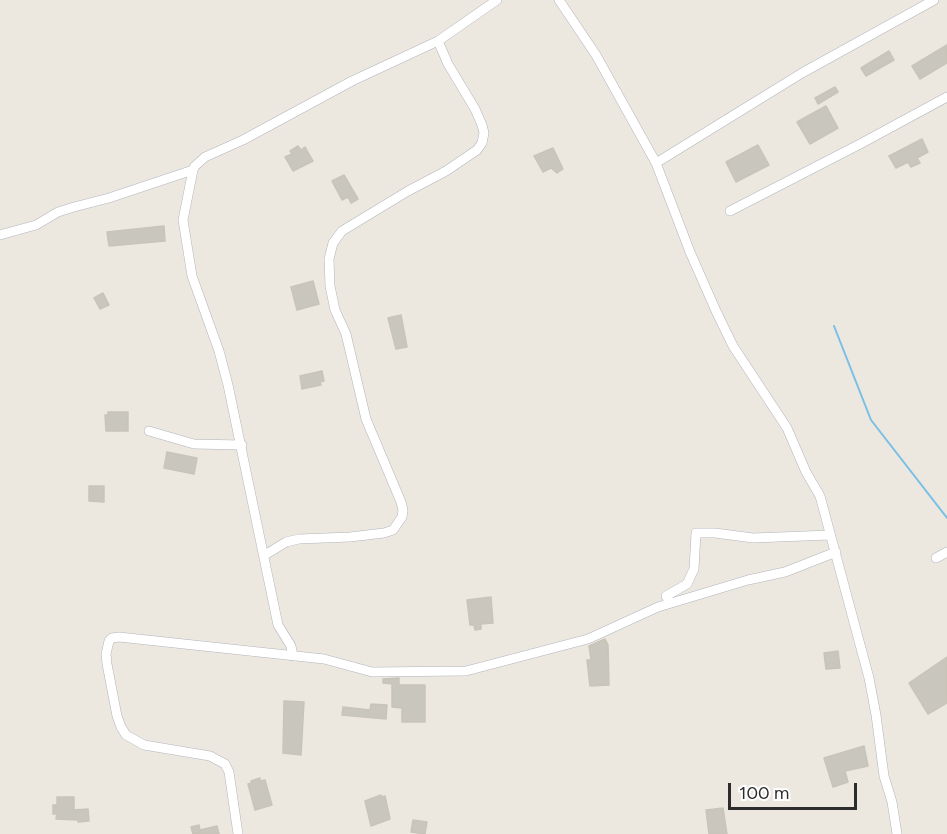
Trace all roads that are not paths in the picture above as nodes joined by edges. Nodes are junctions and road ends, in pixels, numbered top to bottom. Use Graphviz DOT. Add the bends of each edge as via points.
graph roads {
  1 [pos="497,0"];
  2 [pos="559,0"];
  3 [pos="934,0"];
  4 [pos="438,41"];
  5 [pos="947,97"];
  6 [pos="656,163"];
  7 [pos="193,170"];
  8 [pos="730,211"];
  9 [pos="0,235"];
  10 [pos="149,431"];
  11 [pos="242,445"];
  12 [pos="830,535"];
  13 [pos="836,552"];
  14 [pos="947,552"];
  15 [pos="265,555"];
  16 [pos="936,558"];
  17 [pos="670,603"];
  18 [pos="293,656"];
  19 [pos="238,834"];
  20 [pos="897,834"];
  1 -- 4 [label="street"];
  2 -- 6 [label="street" via="596,55"];
  3 -- 6 [label="street" via="801,73"];
  4 -- 7 [label="street" via="205,157"];
  4 -- 15 [label="street" via="479,117 484,133 482,143 446,171 342,231 333,243 329,259 335,310 346,334 366,419 401,502 402,517 393,530 299,539 277,546"];
  5 -- 8 [label="street"];
  6 -- 12 [label="street" via="716,311 733,346 787,428 820,496"];
  7 -- 9 [label="street"];
  7 -- 11 [label="street" via="183,220 192,276 219,351"];
  10 -- 11 [label="street" via="194,444"];
  11 -- 15 [label="street"];
  12 -- 13 [label="street"];
  12 -- 17 [label="street" via="753,538 696,533 694,569 687,584 666,596"];
  13 -- 17 [label="street" via="785,572"];
  13 -- 20 [label="street" via="869,678"];
  14 -- 16 [label="street"];
  15 -- 18 [label="street" via="278,625"];
  17 -- 18 [label="street" via="588,639 466,671 372,672 324,659"];
  18 -- 19 [label="street" via="119,637 109,641 107,664 117,716 126,735 144,745 210,756 225,764"];
}
